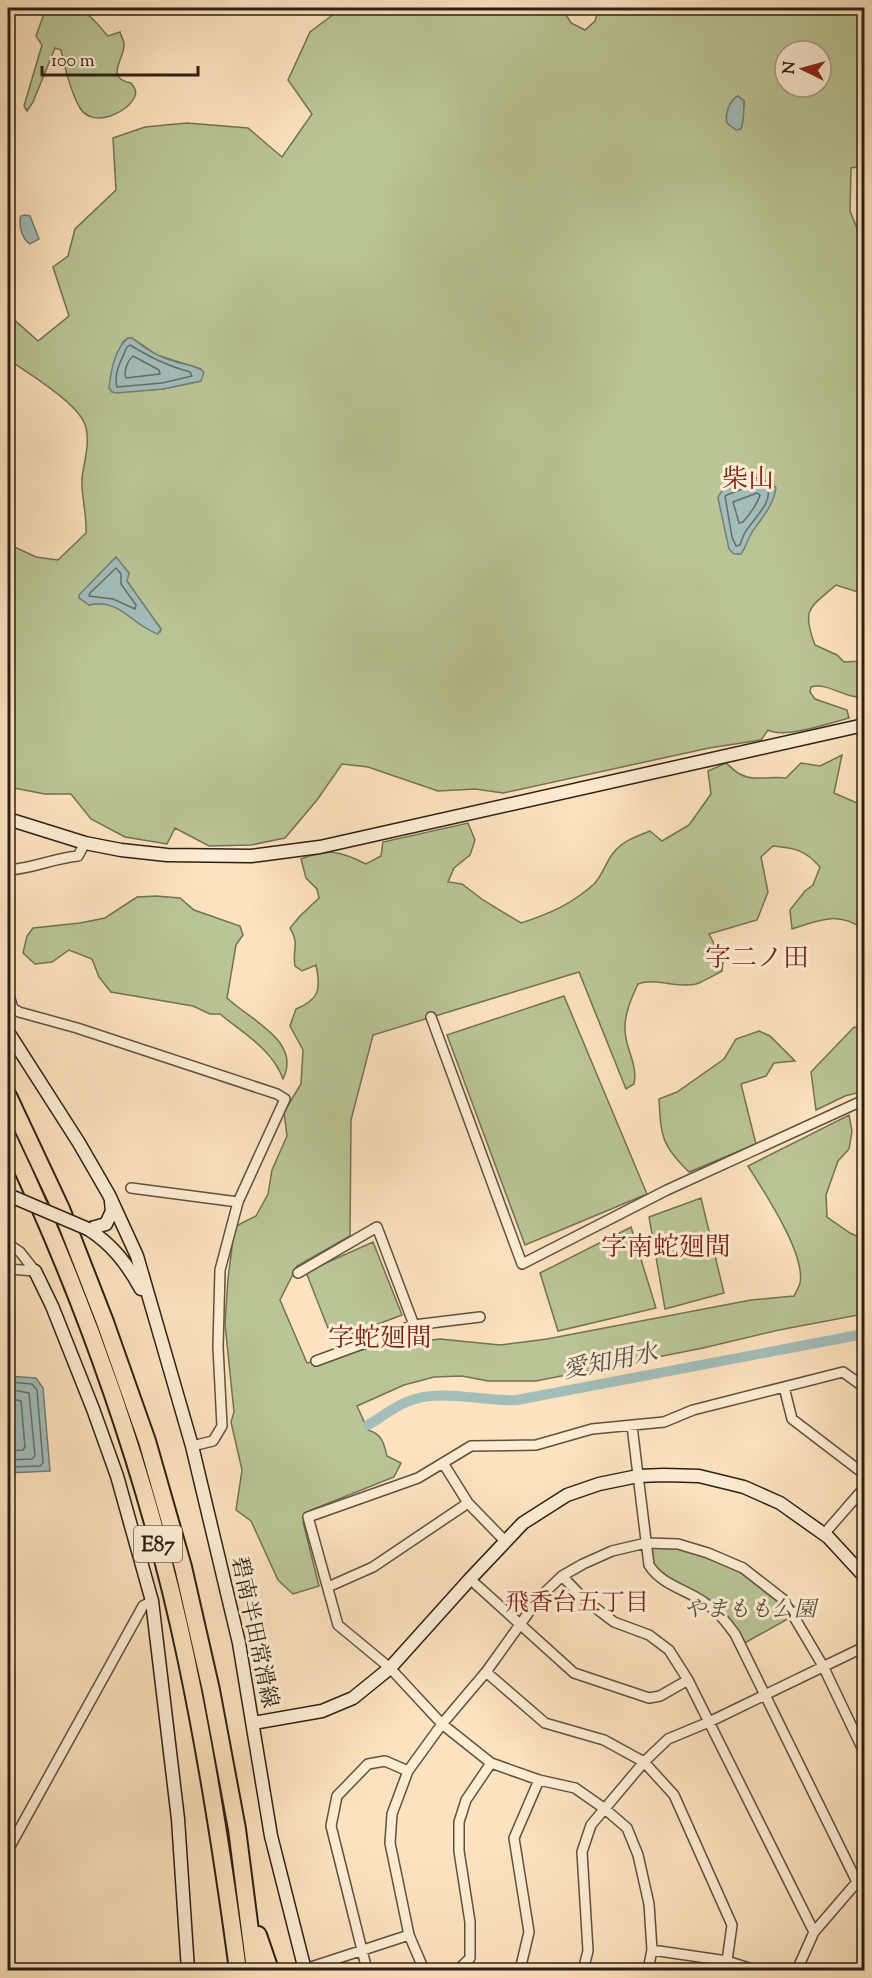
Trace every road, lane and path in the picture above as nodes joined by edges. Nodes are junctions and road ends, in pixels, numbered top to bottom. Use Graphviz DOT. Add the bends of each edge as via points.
graph roads {
  1 [pos="864,725"];
  2 [pos="8,819"];
  3 [pos="85,843"];
  4 [pos="8,870"];
  5 [pos="8,993"];
  6 [pos="431,1017"];
  7 [pos="8,1032"];
  8 [pos="8,1096"];
  9 [pos="864,1100"];
  10 [pos="8,1138"];
  11 [pos="131,1188"];
  12 [pos="109,1195"];
  13 [pos="10,1196"];
  14 [pos="238,1202"];
  15 [pos="88,1229"];
  16 [pos="8,1244"];
  17 [pos="8,1269"];
  18 [pos="35,1271"];
  19 [pos="298,1274"];
  20 [pos="151,1306"];
  21 [pos="480,1317"];
  22 [pos="414,1325"];
  23 [pos="316,1361"];
  24 [pos="784,1387"];
  25 [pos="864,1387"];
  26 [pos="632,1426"];
  27 [pos="192,1446"];
  28 [pos="443,1463"];
  29 [pos="864,1474"];
  30 [pos="638,1476"];
  31 [pos="864,1488"];
  32 [pos="468,1503"];
  33 [pos="824,1534"];
  34 [pos="505,1541"];
  35 [pos="646,1543"];
  36 [pos="562,1576"];
  37 [pos="864,1576"];
  38 [pos="470,1579"];
  39 [pos="328,1587"];
  40 [pos="152,1601"];
  41 [pos="520,1626"];
  42 [pos="864,1647"];
  43 [pos="823,1666"];
  44 [pos="390,1668"];
  45 [pos="486,1672"];
  46 [pos="688,1680"];
  47 [pos="766,1695"];
  48 [pos="709,1722"];
  49 [pos="253,1723"];
  50 [pos="441,1724"];
  51 [pos="864,1752"];
  52 [pos="644,1762"];
  53 [pos="491,1763"];
  54 [pos="408,1771"];
  55 [pos="539,1780"];
  56 [pos="605,1809"];
  57 [pos="9,1845"];
  58 [pos="861,1880"];
  59 [pos="245,1894"];
  60 [pos="814,1932"];
  61 [pos="409,1935"];
  62 [pos="652,1950"];
  63 [pos="361,1951"];
  64 [pos="725,1966"];
  65 [pos="305,1970"];
  66 [pos="188,1971"];
  67 [pos="238,1971"];
  68 [pos="255,1971"];
  69 [pos="270,1971"];
  70 [pos="367,1971"];
  71 [pos="424,1971"];
  72 [pos="458,1971"];
  73 [pos="520,1971"];
  74 [pos="583,1971"];
  75 [pos="648,1971"];
  76 [pos="755,1971"];
  77 [pos="797,1971"];
  1 -- 3 [label="street" via="320,847 251,856 166,855"];
  2 -- 3 [label="street"];
  3 -- 4 [label="street" via="78,856"];
  5 -- 14 [label="street" via="13,1008 19,1012 281,1095 285,1100 282,1110"];
  6 -- 9 [label="street" via="522,1264 667,1190"];
  7 -- 12 [label="street, 碧南半田常滑線"];
  8 -- 59 [label="highway, E87" via="65,1219 150,1452 183,1567 211,1690"];
  10 -- 67 [label="highway, E87" via="90,1335 149,1512 201,1736"];
  11 -- 14 [label="street"];
  12 -- 15 [label="street" via="110,1218 106,1224"];
  12 -- 20 [label="street, 碧南半田常滑線" via="137,1256"];
  13 -- 15 [label="street, 碧南半田常滑線, bridge"];
  14 -- 27 [label="street" via="220,1270 222,1426 213,1440"];
  15 -- 20 [label="street, 碧南半田常滑線" via="126,1263"];
  16 -- 18 [label="street"];
  17 -- 18 [label="street"];
  18 -- 40 [label="street" via="93,1408"];
  19 -- 22 [label="street" via="377,1227"];
  20 -- 27 [label="street, 碧南半田常滑線"];
  21 -- 22 [label="street"];
  22 -- 23 [label="street"];
  24 -- 25 [label="street" via="843,1372"];
  24 -- 26 [label="street" via="693,1410 664,1422"];
  24 -- 29 [label="street" via="792,1419"];
  26 -- 28 [label="street" via="592,1429 536,1445 471,1446"];
  26 -- 30 [label="street"];
  27 -- 49 [label="street, 碧南半田常滑線" via="239,1643"];
  28 -- 32 [label="street"];
  28 -- 39 [label="street" via="418,1478 308,1517"];
  30 -- 33 [label="street" via="699,1476 744,1487 780,1503"];
  30 -- 34 [label="street" via="567,1495 523,1523"];
  30 -- 35 [label="street"];
  31 -- 33 [label="street"];
  32 -- 34 [label="street"];
  32 -- 39 [label="street" via="373,1567"];
  33 -- 37 [label="street"];
  34 -- 38 [label="street"];
  35 -- 36 [label="street" via="612,1551"];
  35 -- 43 [label="street" via="678,1544 743,1568 784,1600"];
  35 -- 47 [label="street" via="647,1559 657,1575 706,1603 725,1620"];
  36 -- 41 [label="street" via="539,1598"];
  36 -- 46 [label="street" via="614,1622 649,1635 669,1650"];
  38 -- 41 [label="street"];
  38 -- 44 [label="street"];
  39 -- 44 [label="street" via="338,1625"];
  40 -- 57 [label="street" via="143,1606"];
  40 -- 66 [label="street" via="178,1818"];
  41 -- 45 [label="street"];
  41 -- 46 [label="street" via="574,1673 649,1698"];
  42 -- 43 [label="street"];
  43 -- 47 [label="street"];
  43 -- 51 [label="street"];
  44 -- 49 [label="street" via="353,1698 322,1712"];
  44 -- 50 [label="street"];
  45 -- 50 [label="street"];
  45 -- 52 [label="street" via="545,1723 604,1740"];
  46 -- 48 [label="street"];
  47 -- 48 [label="street"];
  47 -- 58 [label="street"];
  48 -- 52 [label="street" via="668,1739"];
  48 -- 60 [label="street"];
  49 -- 65 [label="street, 碧南半田常滑線" via="271,1836"];
  50 -- 53 [label="street"];
  50 -- 54 [label="street"];
  52 -- 56 [label="street"];
  52 -- 64 [label="street" via="674,1795 732,1925"];
  53 -- 55 [label="street"];
  53 -- 72 [label="street" via="466,1800 459,1822 470,1958"];
  54 -- 61 [label="street" via="392,1814 390,1843"];
  54 -- 63 [label="street" via="385,1761 368,1764 337,1796 331,1826"];
  55 -- 56 [label="street" via="575,1788"];
  55 -- 73 [label="street" via="514,1838 529,1932"];
  56 -- 62 [label="street" via="627,1828 638,1855 649,1904"];
  56 -- 74 [label="street" via="591,1826 582,1852 588,1951"];
  58 -- 60 [label="street"];
  59 -- 68 [label="highway, E87"];
  59 -- 69 [label="highway"];
  60 -- 77 [label="street"];
  61 -- 63 [label="street"];
  61 -- 71 [label="street"];
  62 -- 64 [label="street"];
  62 -- 75 [label="street"];
  63 -- 65 [label="street"];
  63 -- 70 [label="street"];
  64 -- 76 [label="street"];
}
